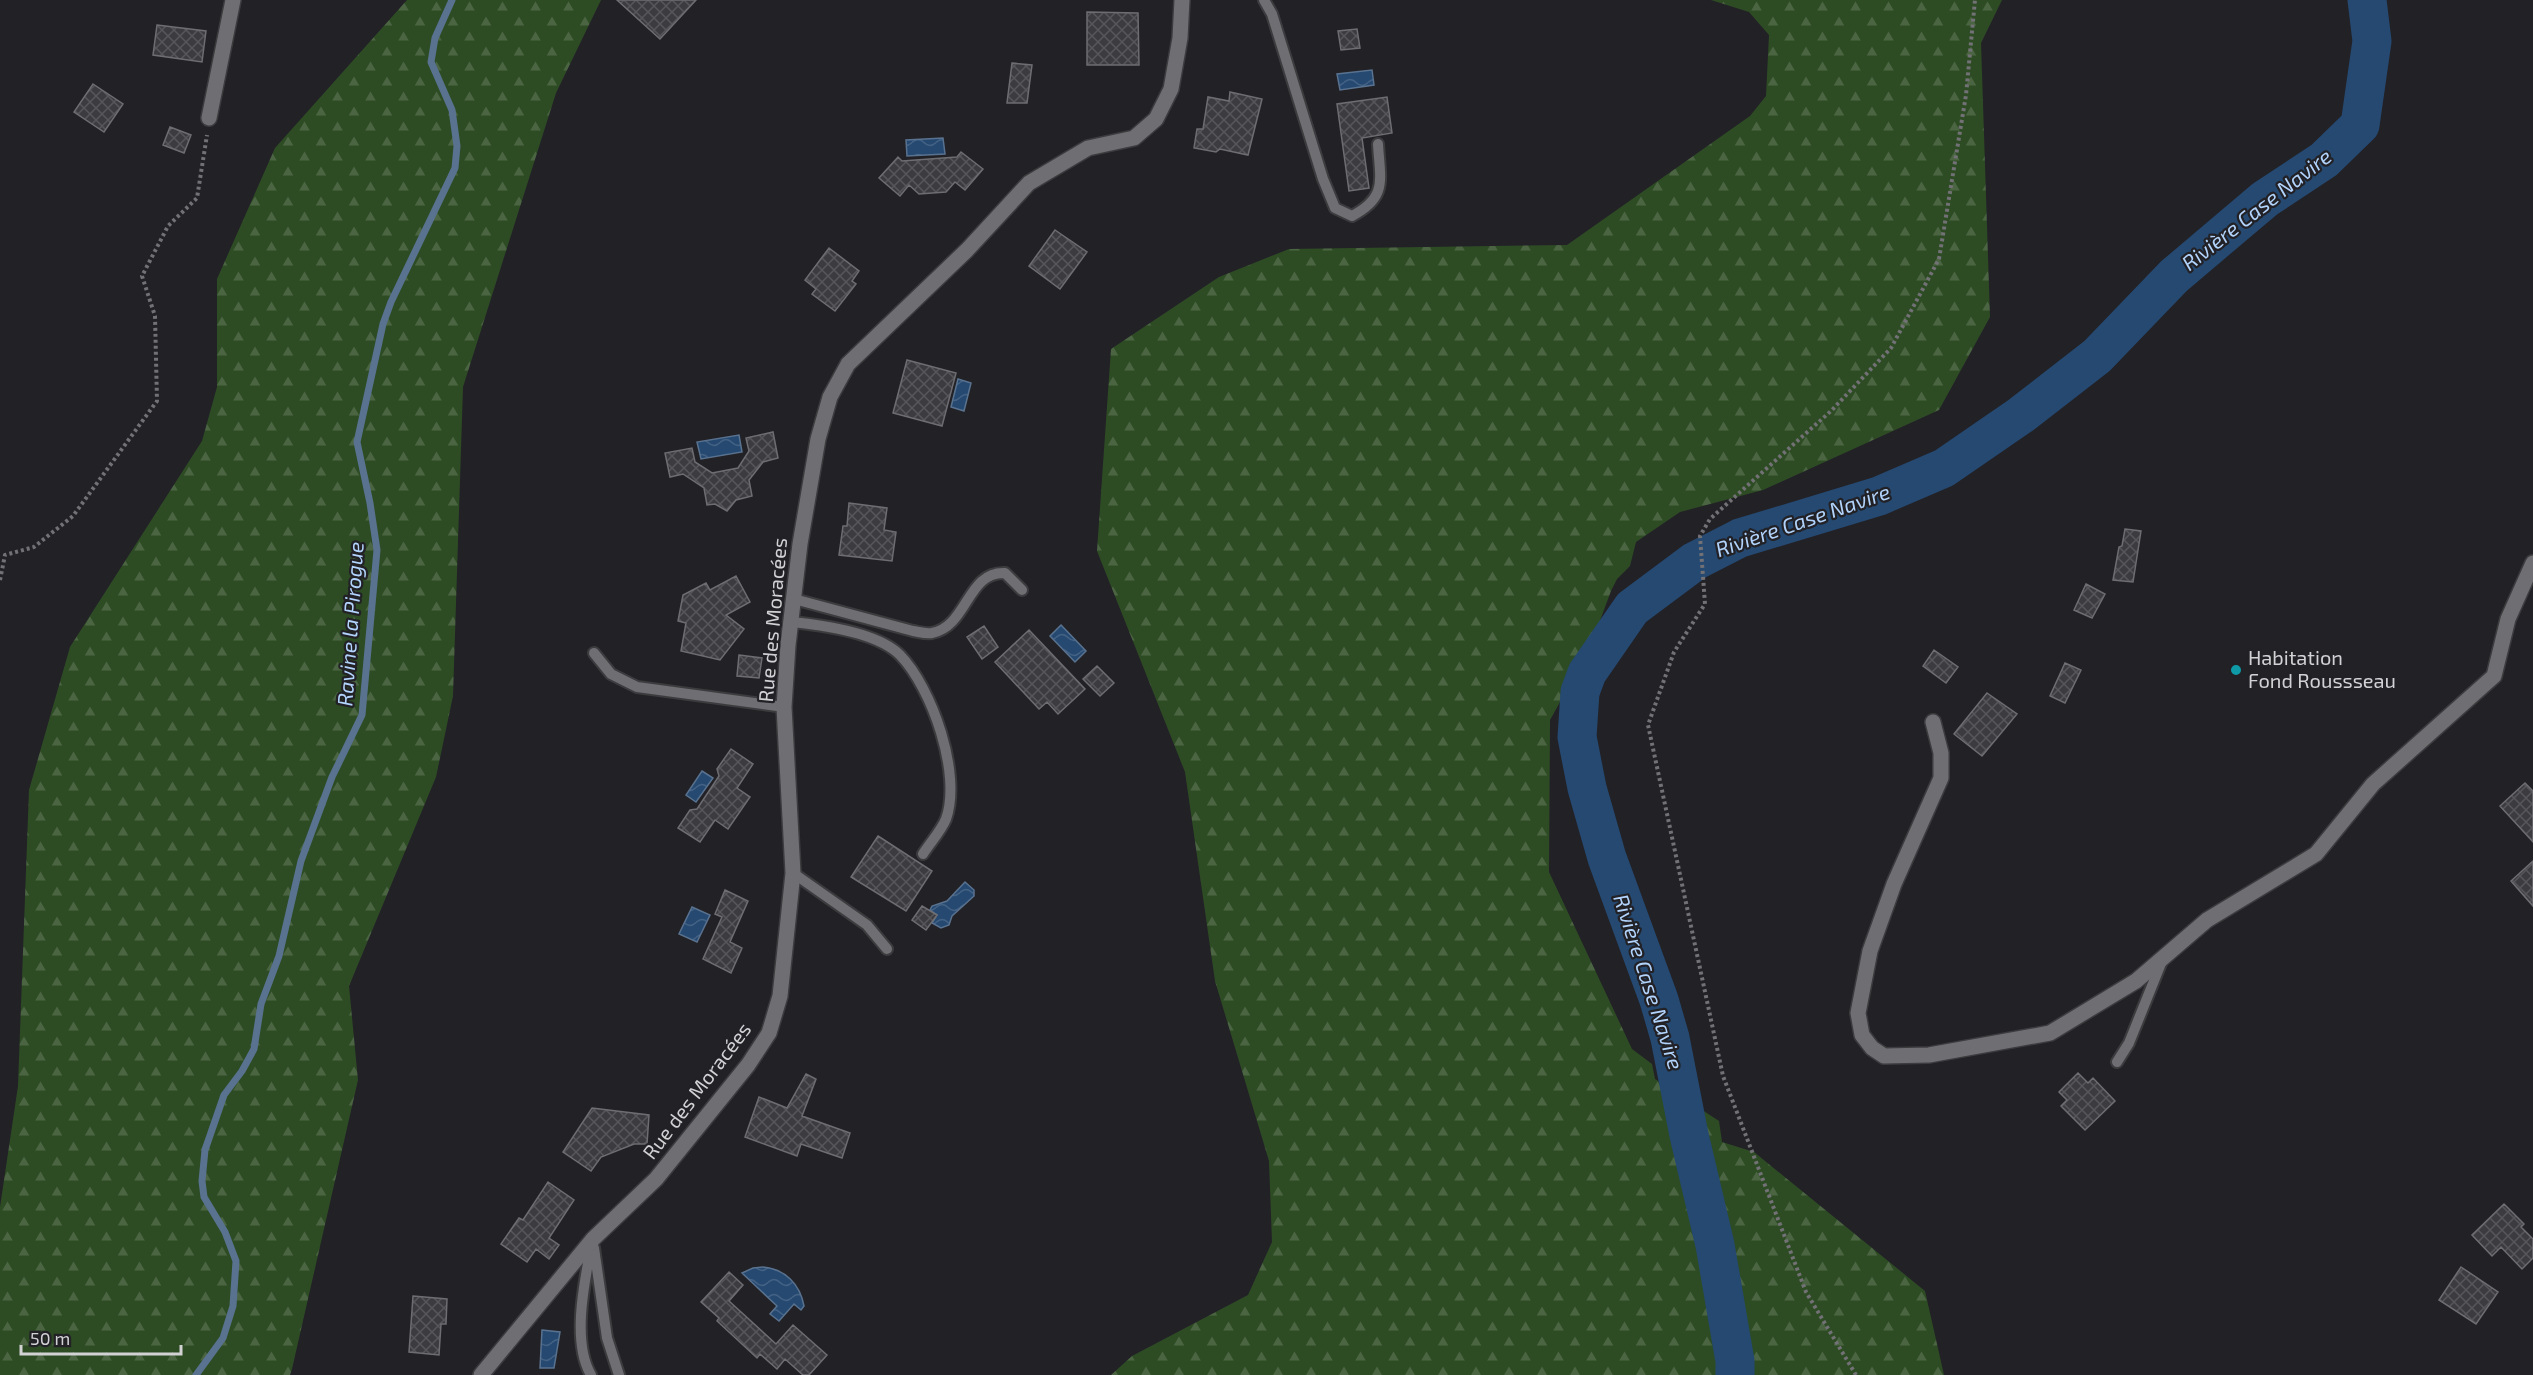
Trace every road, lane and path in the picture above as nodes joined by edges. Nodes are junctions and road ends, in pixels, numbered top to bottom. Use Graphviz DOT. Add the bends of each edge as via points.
graph roads {
  1 [pos="233,0"];
  2 [pos="1182,0"];
  3 [pos="1264,0"];
  4 [pos="1975,0"];
  5 [pos="209,118"];
  6 [pos="1378,144"];
  7 [pos="2533,563"];
  8 [pos="0,580"];
  9 [pos="1022,590"];
  10 [pos="794,599"];
  11 [pos="791,622"];
  12 [pos="594,654"];
  13 [pos="784,707"];
  14 [pos="1933,723"];
  15 [pos="923,854"];
  16 [pos="793,873"];
  17 [pos="887,949"];
  18 [pos="2163,958"];
  19 [pos="2117,1062"];
  20 [pos="593,1239"];
  21 [pos="481,1375"];
  22 [pos="591,1375"];
  23 [pos="619,1375"];
  24 [pos="1856,1375"];
  1 -- 5 [label="street"];
  2 -- 10 [label="street, Rue des Moracées" via="1171,88 1156,119 1134,138 1088,148 1029,183 967,250 848,364 830,397 818,439"];
  3 -- 6 [label="lane" via="1272,14 1335,208 1352,216 1367,208 1380,190"];
  4 -- 24 [label="path" via="1966,95 1939,259 1891,348 1831,411 1710,519 1700,536 1705,604 1674,652 1648,725 1723,1076 1806,1292"];
  5 -- 8 [label="path" via="197,198 168,226 142,276 155,316 157,401 73,516 34,547 5,555"];
  7 -- 18 [label="street" via="2508,619 2494,676 2373,784 2316,854 2207,920"];
  9 -- 10 [label="lane" via="1005,573 993,572 983,579 947,627 931,633"];
  10 -- 11 [label="street, Rue des Moracées"];
  11 -- 13 [label="street, Rue des Moracées"];
  11 -- 15 [label="lane" via="862,634 900,655 921,685 948,756 950,792 946,819"];
  12 -- 13 [label="lane" via="612,674 637,687"];
  13 -- 16 [label="street, Rue des Moracées"];
  14 -- 18 [label="street" via="1941,753 1941,778 1874,940 1858,1013 1862,1035 1872,1048 1884,1056 1911,1056 2050,1033 2136,981"];
  16 -- 17 [label="lane" via="867,925"];
  16 -- 20 [label="street, Rue des Moracées" via="780,996 769,1033 656,1179"];
  18 -- 19 [label="lane" via="2129,1043"];
  20 -- 21 [label="street, Rue des Moracées"];
  20 -- 22 [label="lane" via="582,1293 583,1361"];
  20 -- 23 [label="lane" via="607,1338"];
}
